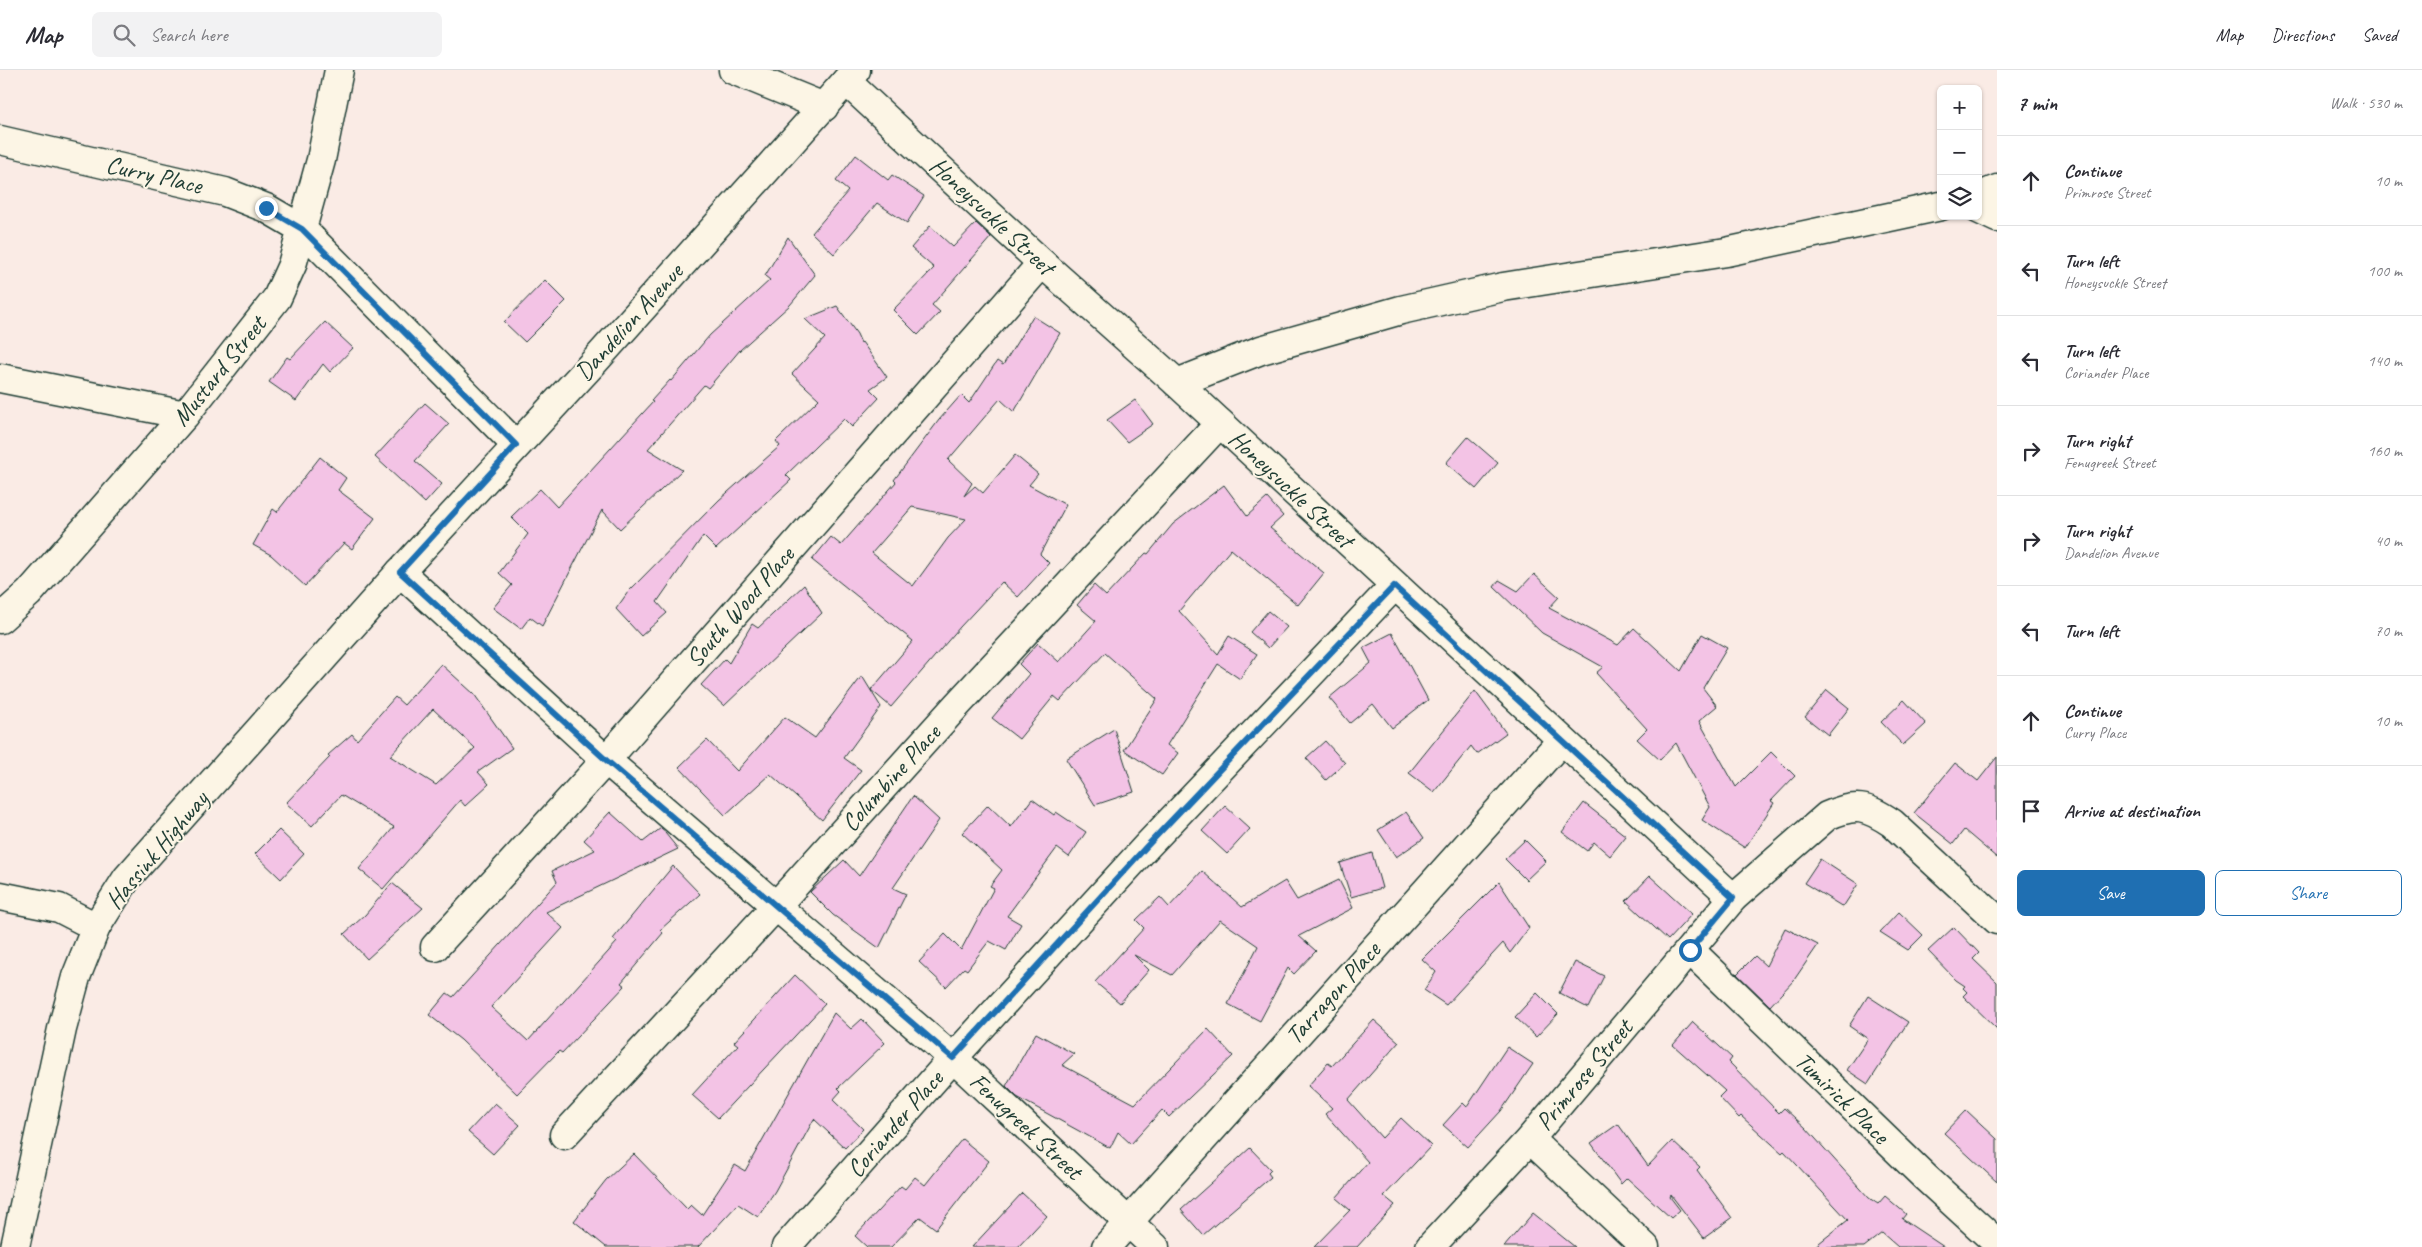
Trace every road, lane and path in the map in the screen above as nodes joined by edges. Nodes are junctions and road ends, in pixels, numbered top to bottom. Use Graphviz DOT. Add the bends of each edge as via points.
graph roads {
  1 [pos="339,70"];
  2 [pos="733,70"];
  3 [pos="851,76"];
  4 [pos="824,107"];
  5 [pos="0,140"];
  6 [pos="1997,189"];
  7 [pos="1982,195"];
  8 [pos="1937,207"];
  9 [pos="1982,211"];
  10 [pos="1997,218"];
  11 [pos="302,229"];
  12 [pos="1042,263"];
  13 [pos="0,378"];
  14 [pos="1177,383"];
  15 [pos="185,415"];
  16 [pos="1220,423"];
  17 [pos="516,445"];
  18 [pos="400,572"];
  19 [pos="1394,586"];
  20 [pos="0,619"];
  21 [pos="1561,741"];
  22 [pos="606,760"];
  23 [pos="0,896"];
  24 [pos="1733,898"];
  25 [pos="776,906"];
  26 [pos="1997,920"];
  27 [pos="96,928"];
  28 [pos="435,947"];
  29 [pos="1690,950"];
  30 [pos="953,1058"];
  31 [pos="564,1135"];
  32 [pos="1530,1139"];
  33 [pos="1128,1223"];
  34 [pos="1997,1243"];
  35 [pos="15,1247"];
  36 [pos="786,1247"];
  37 [pos="1106,1247"];
  38 [pos="1155,1247"];
  39 [pos="1430,1247"];
  40 [pos="1645,1247"];
  1 -- 11 [label="street, Mustard Street" via="321,160"];
  2 -- 4 [label="street"];
  3 -- 4 [label="street, Dandelion Avenue"];
  3 -- 12 [label="street, Honeysuckle Street"];
  4 -- 17 [label="street, Dandelion Avenue"];
  5 -- 11 [label="street, Curry Place" via="225,192 266,208"];
  6 -- 7 [label="street"];
  8 -- 14 [label="street" via="1726,252 1503,287 1401,310 1261,350"];
  9 -- 10 [label="street"];
  11 -- 15 [label="street, Mustard Street" via="292,265 277,298"];
  11 -- 17 [label="street, Curry Place"];
  12 -- 14 [label="street, Honeysuckle Street"];
  12 -- 22 [label="street, South Wood Place"];
  13 -- 15 [label="street"];
  14 -- 16 [label="street, Honeysuckle Street"];
  15 -- 20 [label="street, Mustard Street" via="29,593"];
  16 -- 19 [label="street, Honeysuckle Street"];
  16 -- 25 [label="street, Columbine Place" via="957,705"];
  17 -- 18 [label="street, Dandelion Avenue"];
  18 -- 22 [label="street, Fenugreek Street"];
  18 -- 27 [label="street, Hassink Highway" via="128,878"];
  19 -- 21 [label="street, Honeysuckle Street"];
  19 -- 30 [label="street, Coriander Place" via="1146,847"];
  21 -- 24 [label="street, Honeysuckle Street"];
  21 -- 33 [label="street, Tarragon Place"];
  22 -- 25 [label="street, Fenugreek Street"];
  22 -- 28 [label="street, South Wood Place"];
  23 -- 27 [label="street" via="58,908"];
  24 -- 26 [label="street, Primrose Street" via="1827,816 1857,807 1873,810 1892,823"];
  24 -- 29 [label="street, Primrose Street"];
  25 -- 30 [label="street, Fenugreek Street"];
  25 -- 31 [label="street, Columbine Place"];
  27 -- 35 [label="street, Hassink Highway" via="76,978 62,1029"];
  29 -- 32 [label="street, Primrose Street"];
  29 -- 34 [label="street, Tumirick Place"];
  30 -- 33 [label="street, Fenugreek Street"];
  30 -- 36 [label="street, Coriander Place"];
  32 -- 39 [label="street, Primrose Street"];
  32 -- 40 [label="street"];
  33 -- 37 [label="street, Tarragon Place"];
  33 -- 38 [label="street, Fenugreek Street"];
}
